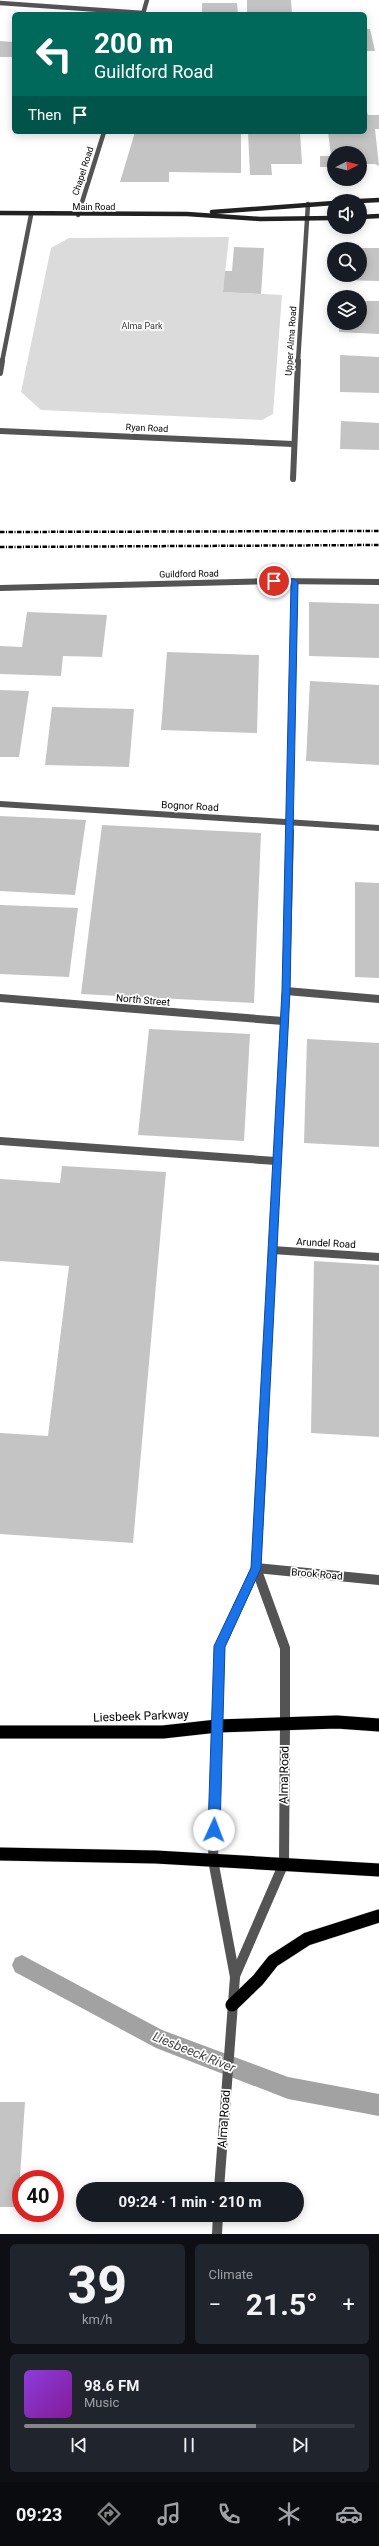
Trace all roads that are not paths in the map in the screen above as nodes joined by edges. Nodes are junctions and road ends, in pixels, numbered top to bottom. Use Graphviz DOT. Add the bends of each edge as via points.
graph roads {
  1 [pos="147,0"];
  2 [pos="0,3"];
  3 [pos="117,12"];
  4 [pos="144,12"];
  5 [pos="103,134"];
  6 [pos="379,200"];
  7 [pos="367,201"];
  8 [pos="327,203"];
  9 [pos="308,204"];
  10 [pos="0,213"];
  11 [pos="31,214"];
  12 [pos="188,214"];
  13 [pos="78,215"];
  14 [pos="379,216"];
  15 [pos="367,217"];
  16 [pos="327,219"];
  17 [pos="308,220"];
  18 [pos="0,373"];
  19 [pos="0,431"];
  20 [pos="292,444"];
  21 [pos="293,479"];
  22 [pos="294,582"];
  23 [pos="379,582"];
  24 [pos="0,588"];
  25 [pos="0,804"];
  26 [pos="289,822"];
  27 [pos="379,828"];
  28 [pos="286,991"];
  29 [pos="0,998"];
  30 [pos="379,999"];
  31 [pos="283,1021"];
  32 [pos="0,1141"];
  33 [pos="276,1161"];
  34 [pos="272,1250"];
  35 [pos="379,1257"];
  36 [pos="256,1568"];
  37 [pos="379,1580"];
  38 [pos="285,1724"];
  39 [pos="379,1725"];
  40 [pos="217,1726"];
  41 [pos="0,1732"];
  42 [pos="0,1854"];
  43 [pos="213,1860"];
  44 [pos="284,1864"];
  45 [pos="379,1870"];
  46 [pos="379,1916"];
  47 [pos="235,1977"];
  48 [pos="232,2005"];
  49 [pos="219,2182"];
  50 [pos="218,2222"];
  51 [pos="217,2234"];
  1 -- 4 [label="street"];
  2 -- 3 [label="street"];
  5 -- 13 [label="street, Chapel Road"];
  6 -- 7 [label="main road"];
  8 -- 9 [label="main road, Main Road"];
  9 -- 12 [label="main road, Main Road"];
  9 -- 17 [label="street, Upper Alma Road"];
  10 -- 11 [label="main road, Main Road"];
  11 -- 13 [label="main road, Main Road"];
  11 -- 18 [label="street"];
  12 -- 13 [label="main road, Main Road"];
  12 -- 17 [label="main road, Main Road"];
  14 -- 15 [label="main road"];
  16 -- 17 [label="main road, Main Road"];
  17 -- 20 [label="street, Upper Alma Road"];
  19 -- 20 [label="street, Ryan Road"];
  20 -- 21 [label="street, Upper Alma Road"];
  22 -- 23 [label="street, Guildford Road"];
  22 -- 24 [label="street, Guildford Road"];
  22 -- 26 [label="street, Alma Road"];
  25 -- 26 [label="street, Bognor Road"];
  26 -- 27 [label="street, Bognor Road"];
  26 -- 28 [label="street, Alma Road"];
  28 -- 30 [label="street"];
  28 -- 31 [label="street, Alma Road"];
  29 -- 31 [label="street, North Street"];
  31 -- 33 [label="street, Alma Road"];
  32 -- 33 [label="street"];
  33 -- 34 [label="street, Alma Road"];
  34 -- 35 [label="street, Arundel Road"];
  34 -- 36 [label="street, Alma Road"];
  36 -- 37 [label="street, Brook Road"];
  36 -- 38 [label="street, Alma Road" via="285,1648"];
  36 -- 40 [label="street, Alma Road" via="220,1646"];
  38 -- 39 [label="main road, Liesbeek Parkway" via="337,1722"];
  38 -- 40 [label="main road, Liesbeek Parkway"];
  38 -- 44 [label="street, Alma Road"];
  40 -- 41 [label="main road, Liesbeek Parkway" via="163,1732"];
  40 -- 43 [label="street, Alma Road"];
  42 -- 43 [label="main road"];
  43 -- 44 [label="main road"];
  43 -- 47 [label="street, Alma Road"];
  44 -- 45 [label="main road"];
  44 -- 47 [label="street, Alma Road"];
  46 -- 48 [label="main road" via="307,1939 273,1961"];
  47 -- 48 [label="street, Alma Road"];
  48 -- 49 [label="street, Alma Road"];
  50 -- 51 [label="street"];
}
